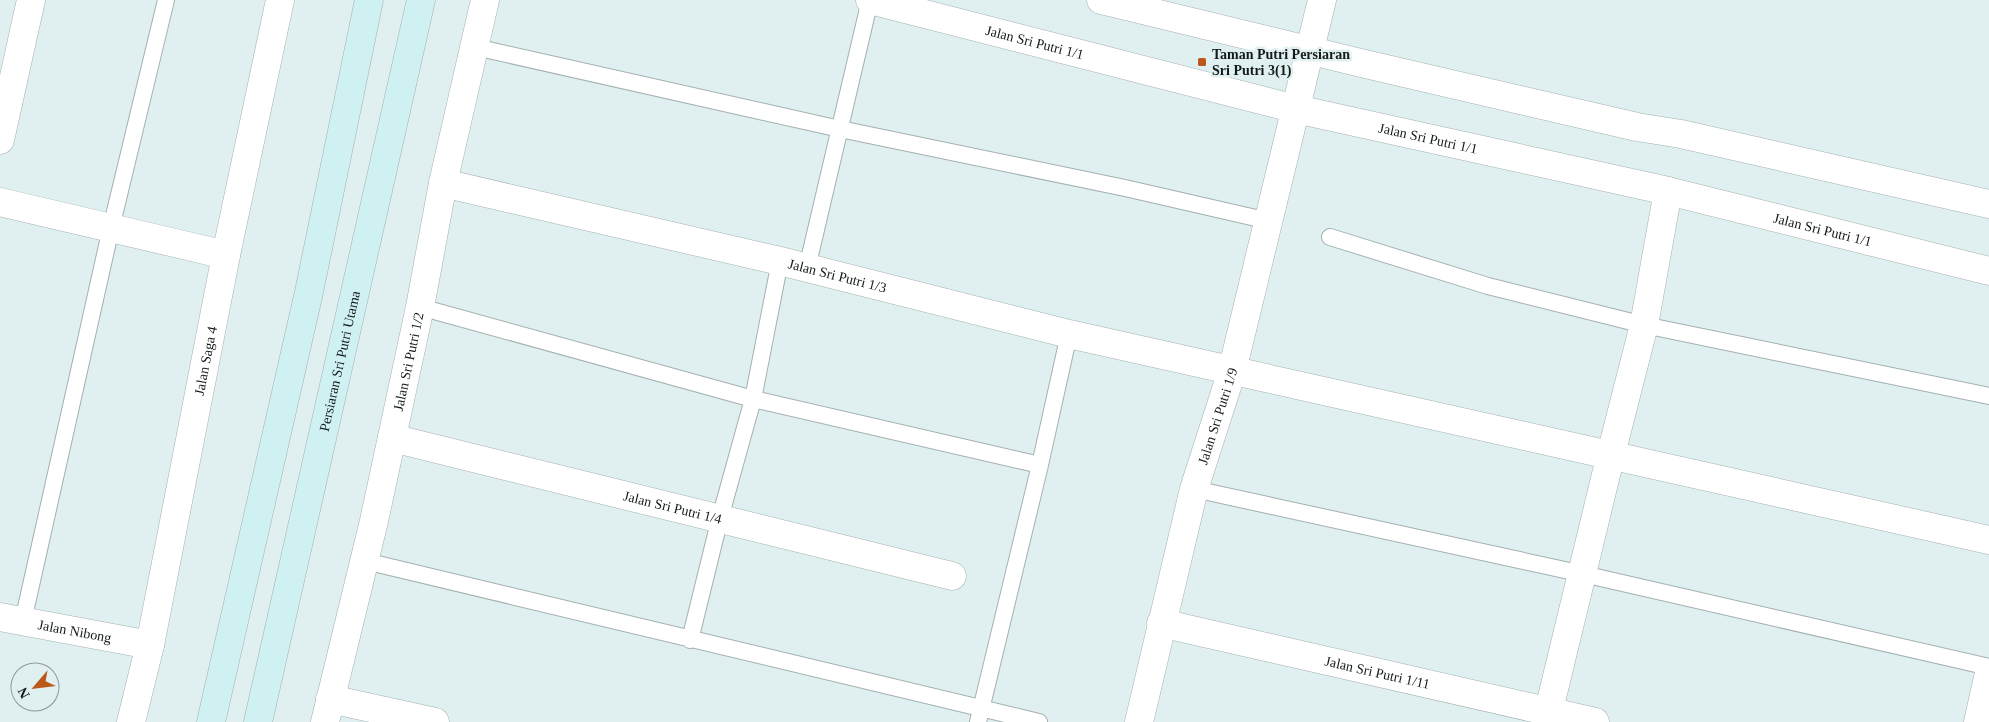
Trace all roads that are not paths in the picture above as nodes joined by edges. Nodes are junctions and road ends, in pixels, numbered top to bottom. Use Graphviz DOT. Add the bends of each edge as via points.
graph roads {
  1 [pos="31,0"];
  2 [pos="166,0"];
  3 [pos="280,0"];
  4 [pos="369,0"];
  5 [pos="422,0"];
  6 [pos="485,0"];
  7 [pos="870,0"];
  8 [pos="1101,0"];
  9 [pos="1322,0"];
  10 [pos="475,47"];
  11 [pos="1310,50"];
  12 [pos="1296,109"];
  13 [pos="840,129"];
  14 [pos="0,140"];
  15 [pos="444,183"];
  16 [pos="1668,191"];
  17 [pos="0,202"];
  18 [pos="1989,204"];
  19 [pos="1269,221"];
  20 [pos="111,228"];
  21 [pos="1330,237"];
  22 [pos="226,255"];
  23 [pos="780,261"];
  24 [pos="807,268"];
  25 [pos="1989,271"];
  26 [pos="420,307"];
  27 [pos="1644,325"];
  28 [pos="1070,334"];
  29 [pos="1232,371"];
  30 [pos="1989,396"];
  31 [pos="752,399"];
  32 [pos="392,438"];
  33 [pos="1611,454"];
  34 [pos="1040,465"];
  35 [pos="1194,489"];
  36 [pos="720,518"];
  37 [pos="1989,540"];
  38 [pos="365,561"];
  39 [pos="1583,574"];
  40 [pos="952,576"];
  41 [pos="11,619"];
  42 [pos="1161,623"];
  43 [pos="690,640"];
  44 [pos="150,646"];
  45 [pos="1989,667"];
  46 [pos="1989,673"];
  47 [pos="327,710"];
  48 [pos="979,715"];
  49 [pos="1547,716"];
  50 [pos="131,722"];
  51 [pos="211,722"];
  52 [pos="258,722"];
  53 [pos="436,722"];
  54 [pos="1039,722"];
  55 [pos="1139,722"];
  56 [pos="1595,722"];
  57 [pos="1978,722"];
  1 -- 14 [label="street"];
  2 -- 20 [label="lane"];
  3 -- 22 [label="street, Jalan Saga 4"];
  4 -- 51 [label="main road" via="308,292"];
  5 -- 52 [label="main road, Persiaran Sri Putri Utama"];
  6 -- 10 [label="street, Jalan Sri Putri 1/2"];
  7 -- 12 [label="street, Jalan Sri Putri 1/1"];
  7 -- 13 [label="lane"];
  8 -- 11 [label="street"];
  9 -- 11 [label="street, Jalan Sri Putri 1/9"];
  10 -- 13 [label="lane"];
  10 -- 15 [label="street, Jalan Sri Putri 1/2"];
  11 -- 12 [label="street, Jalan Sri Putri 1/9"];
  11 -- 18 [label="street" via="1636,127 1681,134"];
  12 -- 16 [label="street, Jalan Sri Putri 1/1"];
  12 -- 19 [label="street, Jalan Sri Putri 1/9"];
  13 -- 19 [label="lane"];
  13 -- 24 [label="lane"];
  15 -- 23 [label="street, Jalan Sri Putri 1/3"];
  15 -- 26 [label="street, Jalan Sri Putri 1/2"];
  16 -- 25 [label="street, Jalan Sri Putri 1/1"];
  16 -- 27 [label="street"];
  17 -- 20 [label="street"];
  19 -- 29 [label="street, Jalan Sri Putri 1/9"];
  20 -- 22 [label="street"];
  20 -- 41 [label="lane"];
  21 -- 27 [label="lane" via="1488,286"];
  22 -- 44 [label="street, Jalan Saga 4"];
  23 -- 24 [label="street, Jalan Sri Putri 1/3"];
  23 -- 31 [label="lane"];
  24 -- 28 [label="street, Jalan Sri Putri 1/3"];
  26 -- 31 [label="lane"];
  26 -- 32 [label="street, Jalan Sri Putri 1/2"];
  27 -- 30 [label="lane"];
  27 -- 33 [label="street"];
  28 -- 29 [label="street, Jalan Sri Putri 1/3"];
  28 -- 34 [label="lane"];
  29 -- 33 [label="street, Jalan Sri Putri 1/3"];
  29 -- 35 [label="street, Jalan Sri Putri 1/9"];
  31 -- 34 [label="lane"];
  31 -- 36 [label="lane"];
  32 -- 36 [label="street, Jalan Sri Putri 1/4"];
  32 -- 38 [label="street, Jalan Sri Putri 1/2"];
  33 -- 37 [label="street, Jalan Sri Putri 1/3"];
  33 -- 39 [label="street"];
  34 -- 48 [label="lane"];
  35 -- 39 [label="lane"];
  35 -- 42 [label="street, Jalan Sri Putri 1/9"];
  36 -- 40 [label="street, Jalan Sri Putri 1/4"];
  36 -- 43 [label="lane"];
  38 -- 43 [label="lane"];
  38 -- 47 [label="street, Jalan Sri Putri 1/2"];
  39 -- 45 [label="lane"];
  39 -- 49 [label="street"];
  41 -- 44 [label="street, Jalan Nibong"];
  42 -- 49 [label="street, Jalan Sri Putri 1/11"];
  42 -- 55 [label="street, Jalan Sri Putri 1/9"];
  43 -- 48 [label="lane"];
  44 -- 50 [label="street, Jalan Saga 4"];
  46 -- 57 [label="street"];
  47 -- 53 [label="street"];
  48 -- 54 [label="lane"];
  49 -- 56 [label="street, Jalan Sri Putri 1/11"];
}
